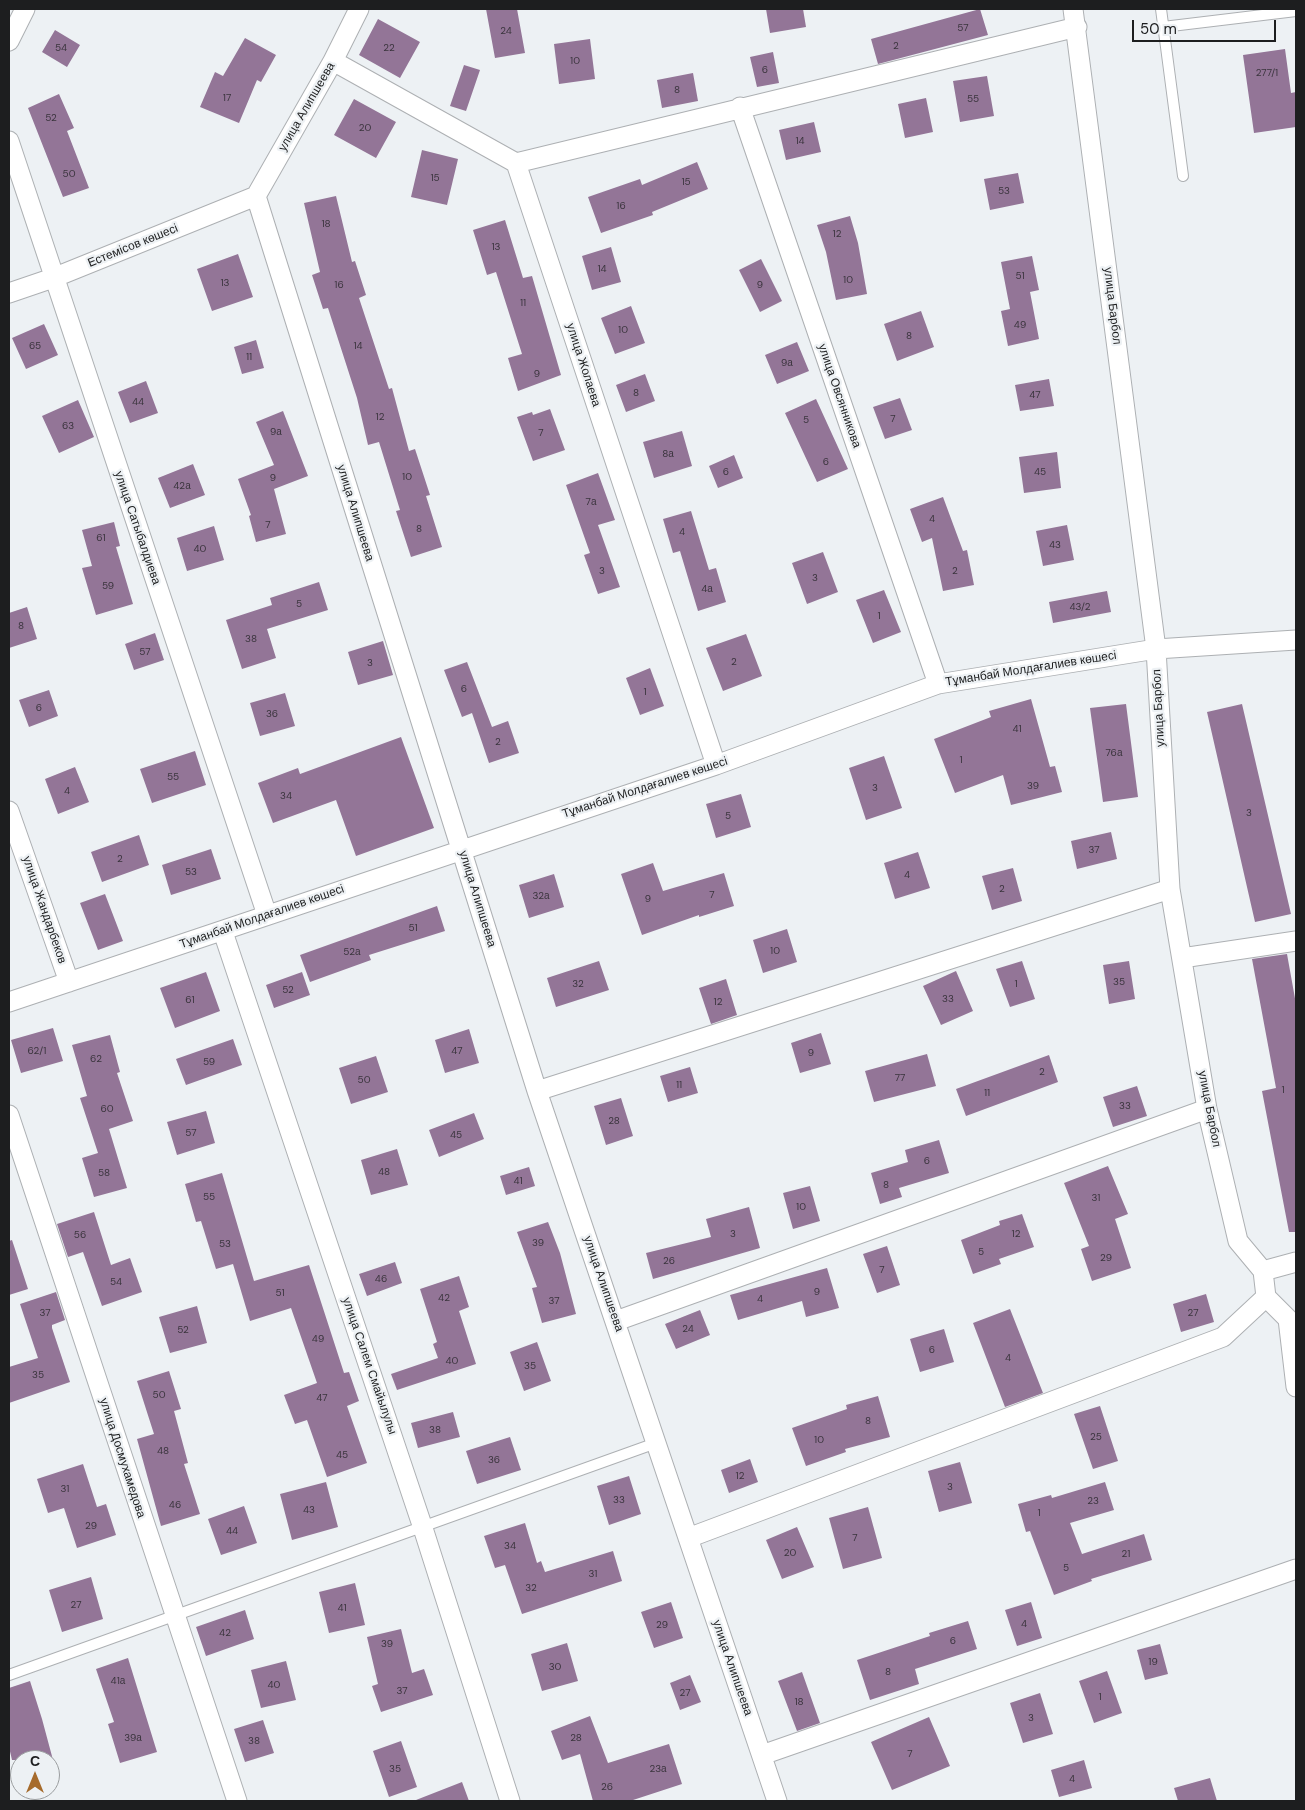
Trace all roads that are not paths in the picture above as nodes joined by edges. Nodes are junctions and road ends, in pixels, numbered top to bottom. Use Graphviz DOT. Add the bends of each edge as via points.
graph roads {
  1 [pos="25,9"];
  2 [pos="359,9"];
  3 [pos="1160,9"];
  4 [pos="1296,11"];
  5 [pos="1075,18"];
  6 [pos="1163,27"];
  7 [pos="9,41"];
  8 [pos="333,61"];
  9 [pos="740,107"];
  10 [pos="9,141"];
  11 [pos="516,163"];
  12 [pos="1183,176"];
  13 [pos="256,196"];
  14 [pos="53,278"];
  15 [pos="9,293"];
  16 [pos="1296,640"];
  17 [pos="1156,650"];
  18 [pos="938,684"];
  19 [pos="716,765"];
  20 [pos="9,811"];
  21 [pos="461,849"];
  22 [pos="1170,888"];
  23 [pos="267,915"];
  24 [pos="223,932"];
  25 [pos="1296,941"];
  26 [pos="1182,958"];
  27 [pos="69,982"];
  28 [pos="9,1002"];
  29 [pos="537,1091"];
  30 [pos="1207,1109"];
  31 [pos="9,1115"];
  32 [pos="1296,1262"];
  33 [pos="1263,1271"];
  34 [pos="1266,1297"];
  35 [pos="616,1321"];
  36 [pos="1296,1387"];
  37 [pos="656,1443"];
  38 [pos="422,1525"];
  39 [pos="688,1538"];
  40 [pos="1296,1569"];
  41 [pos="174,1616"];
  42 [pos="9,1675"];
  43 [pos="762,1755"];
  44 [pos="237,1801"];
  45 [pos="510,1801"];
  46 [pos="777,1801"];
  1 -- 7 [label="street"];
  2 -- 8 [label="street, улица Алипшеева"];
  3 -- 6 [label="lane"];
  4 -- 6 [label="lane"];
  5 -- 9 [label="street"];
  5 -- 17 [label="street, улица Барбол"];
  6 -- 12 [label="lane"];
  8 -- 11 [label="street"];
  8 -- 13 [label="street, улица Алипшеева"];
  9 -- 11 [label="street"];
  9 -- 18 [label="street, улица Овсянникова"];
  10 -- 14 [label="street, улица Сатыбалдиева"];
  11 -- 19 [label="street, улица Жолаева"];
  13 -- 14 [label="street, Естемісов көшесі"];
  13 -- 21 [label="street, улица Алипшеева"];
  14 -- 15 [label="street, Естемісов көшесі"];
  14 -- 23 [label="street, улица Сатыбалдиева"];
  16 -- 17 [label="street, Тұманбай Молдағалиев көшесі"];
  17 -- 18 [label="street, Тұманбай Молдағалиев көшесі"];
  17 -- 22 [label="street, улица Барбол"];
  18 -- 19 [label="street, Тұманбай Молдағалиев көшесі"];
  19 -- 21 [label="street, Тұманбай Молдағалиев көшесі"];
  20 -- 27 [label="street, улица Жандарбеков"];
  21 -- 23 [label="street, Тұманбай Молдағалиев көшесі"];
  21 -- 29 [label="street, улица Алипшеева"];
  22 -- 26 [label="street, улица Барбол"];
  22 -- 29 [label="street"];
  23 -- 24 [label="street, Тұманбай Молдағалиев көшесі"];
  24 -- 27 [label="street, Тұманбай Молдағалиев көшесі"];
  24 -- 38 [label="street, улица Салем Смайылулы"];
  25 -- 26 [label="street"];
  26 -- 30 [label="street, улица Барбол"];
  27 -- 28 [label="street, Тұманбай Молдағалиев көшесі"];
  29 -- 35 [label="street, улица Алипшеева"];
  30 -- 33 [label="street, улица Барбол" via="1238,1241"];
  30 -- 35 [label="street"];
  31 -- 41 [label="street, улица Досмухамедова"];
  32 -- 33 [label="street"];
  33 -- 34 [label="street"];
  34 -- 36 [label="street" via="1288,1319"];
  34 -- 39 [label="street" via="1223,1337"];
  35 -- 37 [label="street, улица Алипшеева"];
  37 -- 38 [label="lane"];
  37 -- 39 [label="street, улица Алипшеева"];
  38 -- 41 [label="lane"];
  38 -- 45 [label="street, улица Салем Смайылулы"];
  39 -- 43 [label="street, улица Алипшеева"];
  40 -- 43 [label="street"];
  41 -- 42 [label="lane"];
  41 -- 44 [label="street, улица Досмухамедова"];
  43 -- 46 [label="street, улица Алипшеева"];
}
